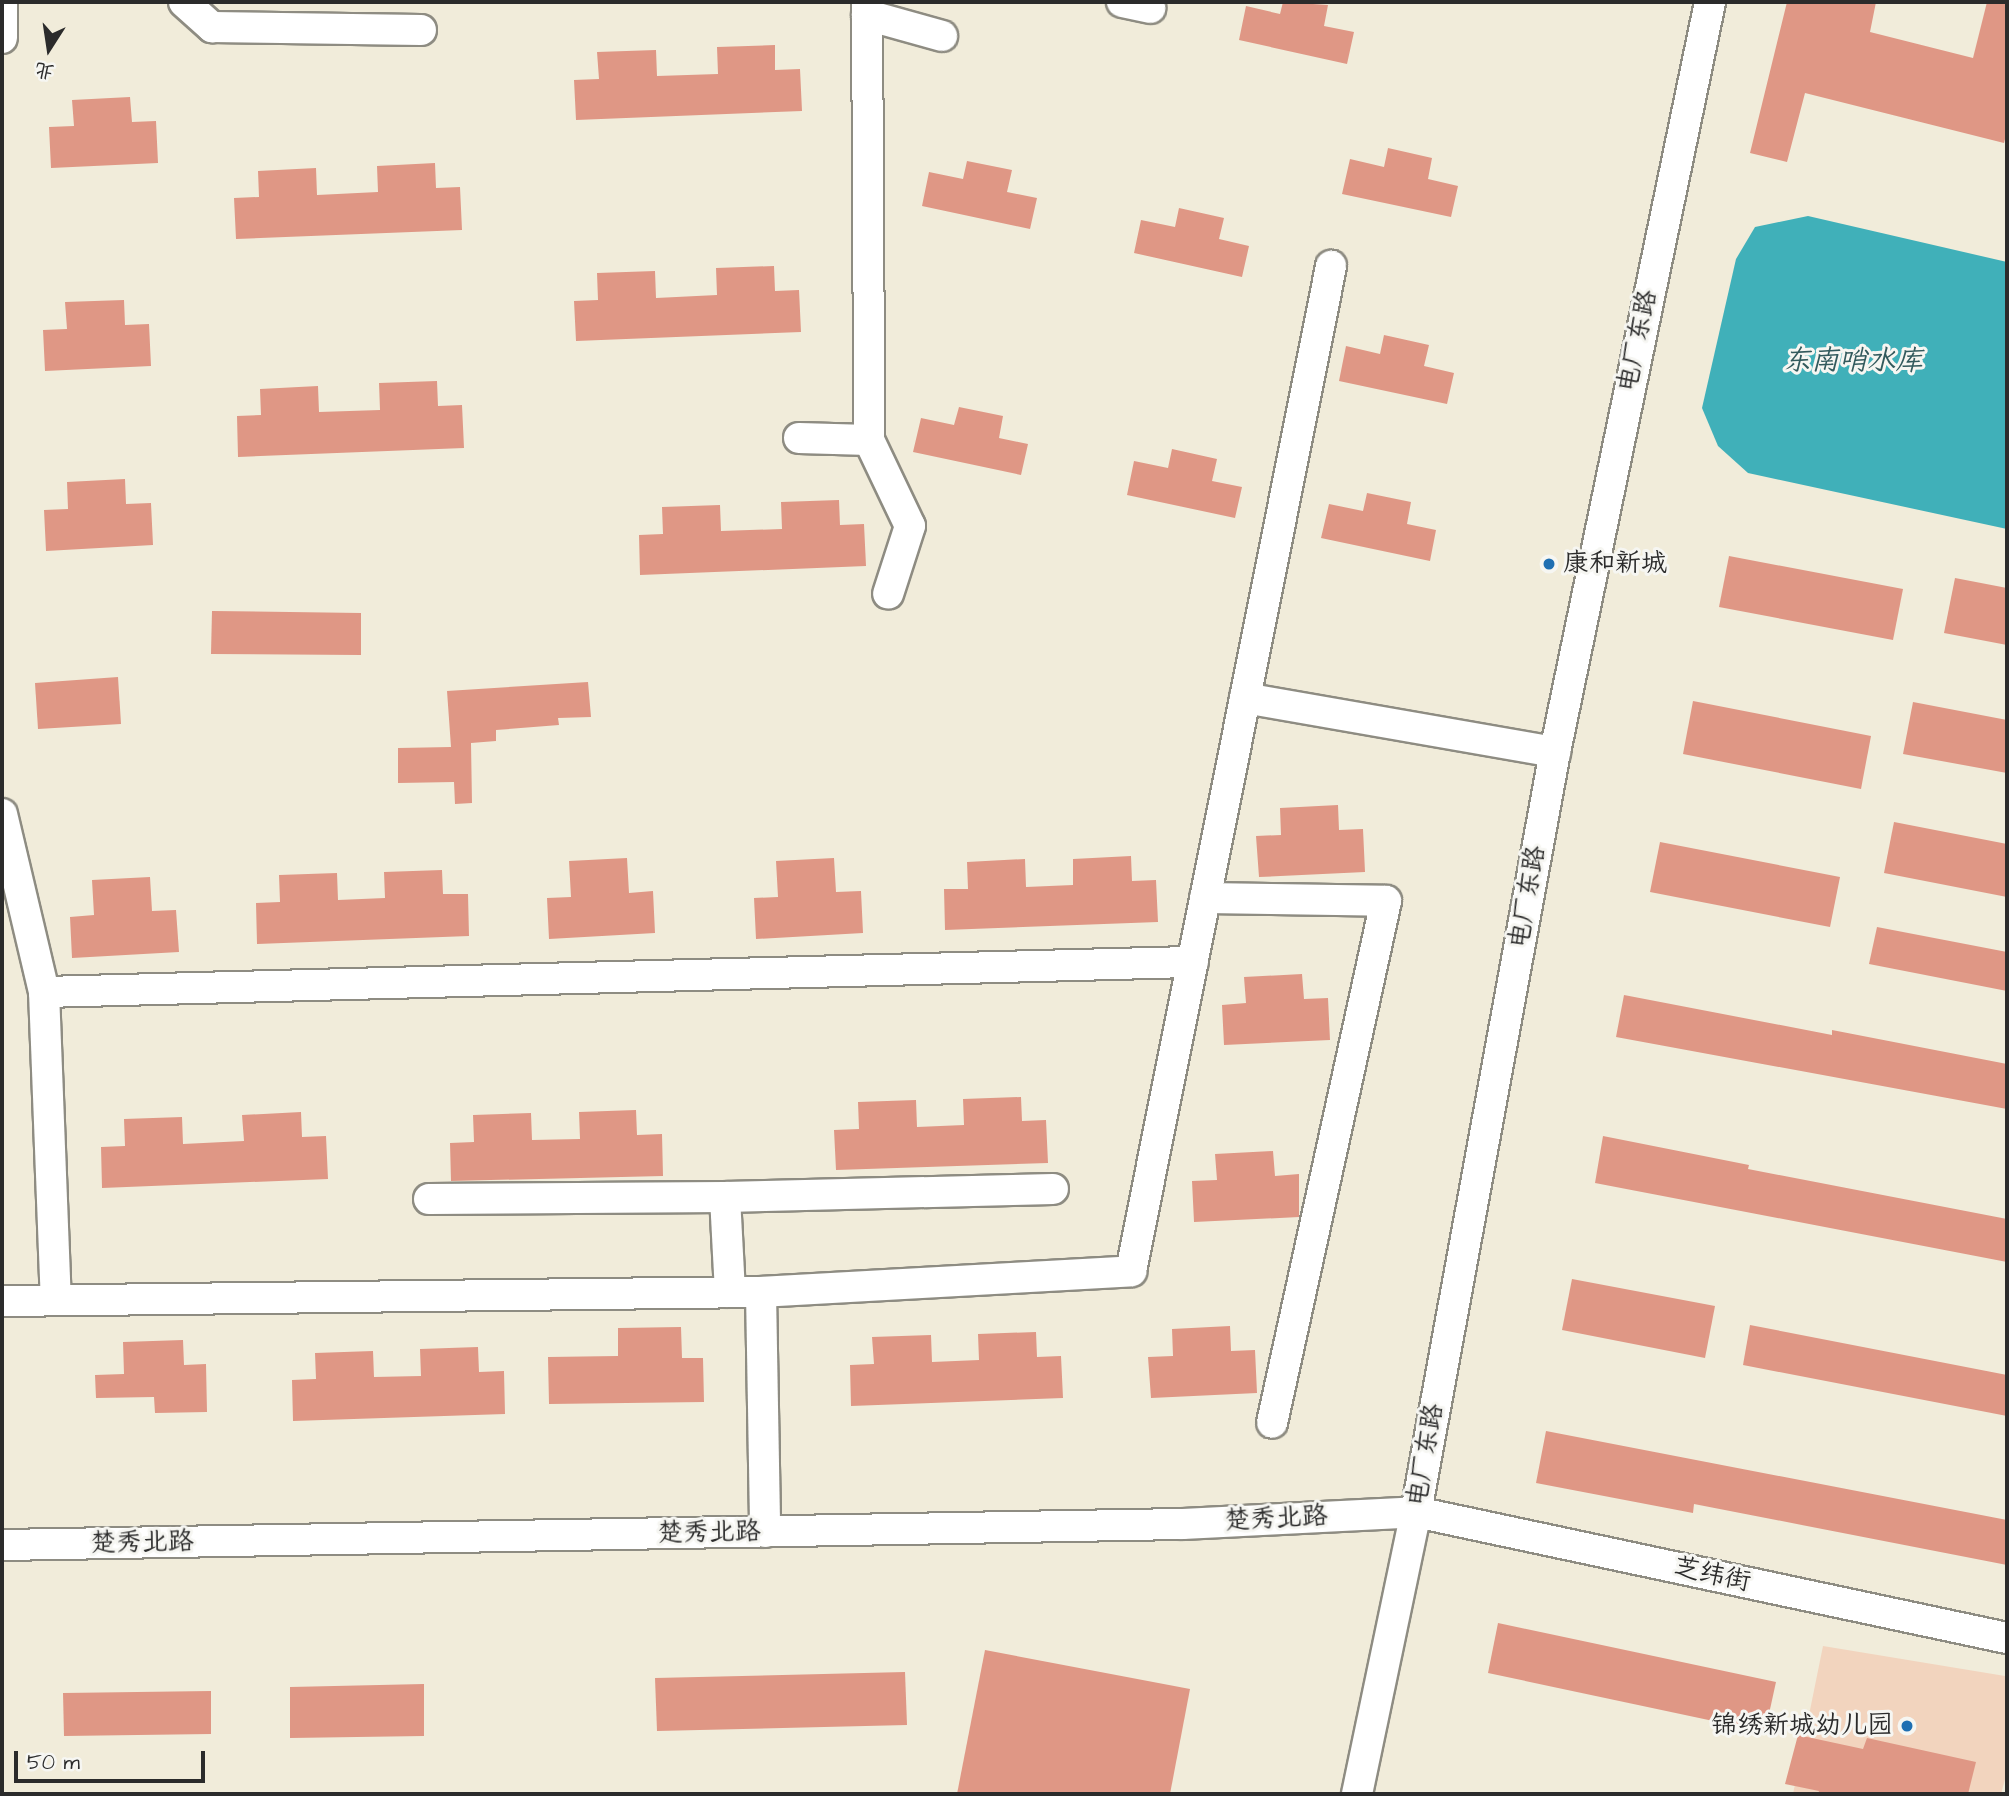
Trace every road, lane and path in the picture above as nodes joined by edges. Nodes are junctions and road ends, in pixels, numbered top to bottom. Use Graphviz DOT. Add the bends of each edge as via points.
graph roads {
  1 [pos="2,2"];
  2 [pos="184,2"];
  3 [pos="1122,2"];
  4 [pos="1710,2"];
  5 [pos="1150,8"];
  6 [pos="867,9"];
  7 [pos="421,30"];
  8 [pos="942,36"];
  9 [pos="2,38"];
  10 [pos="1331,266"];
  11 [pos="799,438"];
  12 [pos="869,440"];
  13 [pos="888,594"];
  14 [pos="1245,698"];
  15 [pos="1555,752"];
  16 [pos="2,814"];
  17 [pos="1205,898"];
  18 [pos="1192,962"];
  19 [pos="44,992"];
  20 [pos="1054,1189"];
  21 [pos="725,1197"];
  22 [pos="429,1199"];
  23 [pos="730,1292"];
  24 [pos="761,1292"];
  25 [pos="56,1300"];
  26 [pos="2,1301"];
  27 [pos="1272,1423"];
  28 [pos="1416,1512"];
  29 [pos="765,1532"];
  30 [pos="2,1545"];
  31 [pos="2007,1638"];
  32 [pos="1357,1794"];
  1 -- 9 [label="street"];
  2 -- 7 [label="street" via="212,27"];
  3 -- 5 [label="street"];
  4 -- 15 [label="street, 电厂东路"];
  6 -- 8 [label="street"];
  6 -- 12 [label="street"];
  10 -- 14 [label="street"];
  11 -- 12 [label="street"];
  12 -- 13 [label="street" via="910,526"];
  14 -- 15 [label="street"];
  14 -- 17 [label="street"];
  15 -- 28 [label="street, 电厂东路"];
  16 -- 19 [label="street"];
  17 -- 18 [label="street"];
  17 -- 27 [label="street" via="1386,901"];
  18 -- 19 [label="street"];
  18 -- 24 [label="street" via="1131,1270"];
  19 -- 25 [label="street"];
  20 -- 21 [label="street"];
  21 -- 22 [label="street"];
  21 -- 23 [label="street"];
  23 -- 24 [label="street"];
  23 -- 25 [label="street"];
  24 -- 29 [label="street"];
  25 -- 26 [label="street"];
  28 -- 29 [label="street, 楚秀北路" via="1183,1524"];
  28 -- 31 [label="street, 芝纬街"];
  28 -- 32 [label="street, 电厂东路"];
  29 -- 30 [label="street, 楚秀北路"];
}
